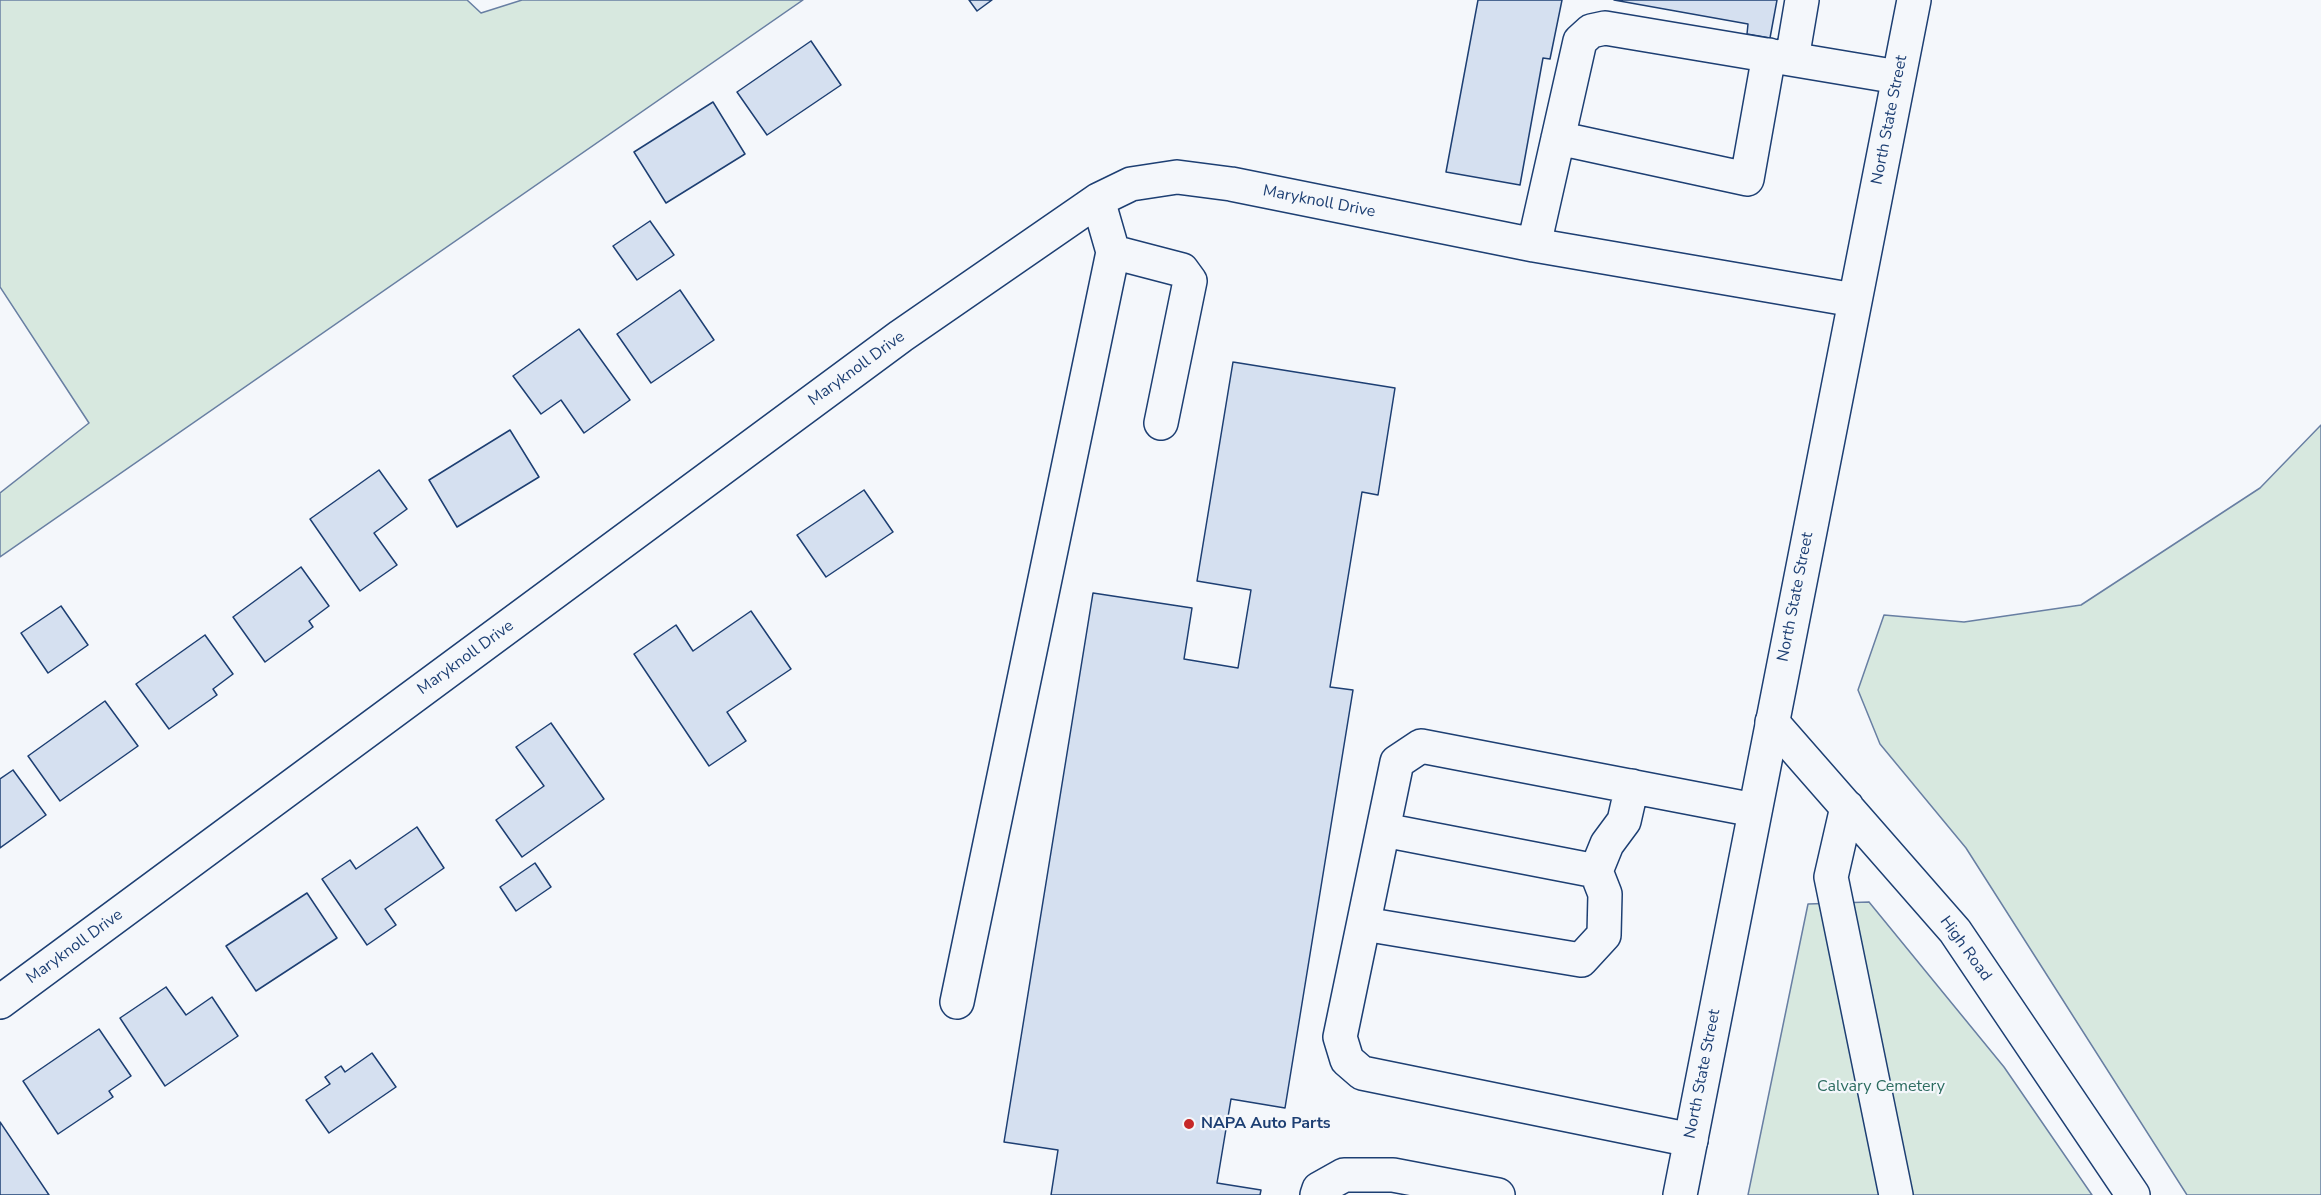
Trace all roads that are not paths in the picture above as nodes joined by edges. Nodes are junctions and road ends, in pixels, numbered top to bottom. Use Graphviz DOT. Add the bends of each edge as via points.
graph roads {
  1 [pos="1802,0"];
  2 [pos="1914,0"];
  3 [pos="1781,57"];
  4 [pos="1898,77"];
  5 [pos="1558,138"];
  6 [pos="1098,200"];
  7 [pos="1534,245"];
  8 [pos="1113,252"];
  9 [pos="1854,300"];
  10 [pos="1161,423"];
  11 [pos="1772,722"];
  12 [pos="1632,786"];
  13 [pos="1847,807"];
  14 [pos="1754,810"];
  15 [pos="1383,830"];
  16 [pos="1596,871"];
  17 [pos="1364,924"];
  18 [pos="0,1002"];
  19 [pos="957,1002"];
  20 [pos="1691,1140"];
  21 [pos="1317,1195"];
  22 [pos="1498,1195"];
  23 [pos="1680,1195"];
  24 [pos="1896,1195"];
  25 [pos="2133,1195"];
  1 -- 3 [label="street"];
  2 -- 4 [label="street, North State Street"];
  3 -- 4 [label="street"];
  3 -- 5 [label="street" via="1605,28 1591,31 1580,41"];
  3 -- 5 [label="street" via="1747,179"];
  4 -- 9 [label="street, North State Street"];
  5 -- 7 [label="street"];
  6 -- 7 [label="street, Maryknoll Drive" via="1131,184 1177,177 1231,184"];
  6 -- 8 [label="street"];
  6 -- 18 [label="street, Maryknoll Drive" via="901,336"];
  7 -- 9 [label="street, Maryknoll Drive"];
  8 -- 10 [label="street" via="1182,270 1190,281"];
  8 -- 19 [label="street"];
  9 -- 11 [label="street, North State Street"];
  11 -- 13 [label="street, High Road"];
  11 -- 14 [label="street, North State Street"];
  12 -- 14 [label="street"];
  12 -- 15 [label="street" via="1421,746 1397,762"];
  12 -- 16 [label="street" via="1624,822 1607,844"];
  13 -- 24 [label="street" via="1831,877"];
  13 -- 25 [label="street, High Road" via="1955,931"];
  14 -- 20 [label="street, North State Street"];
  15 -- 16 [label="street"];
  15 -- 17 [label="street"];
  16 -- 17 [label="street" via="1605,894 1604,935 1581,960"];
  17 -- 20 [label="street" via="1340,1037 1347,1060 1362,1073"];
  20 -- 23 [label="street, North State Street"];
  21 -- 22 [label="street" via="1318,1189 1344,1175 1393,1175"];
}
